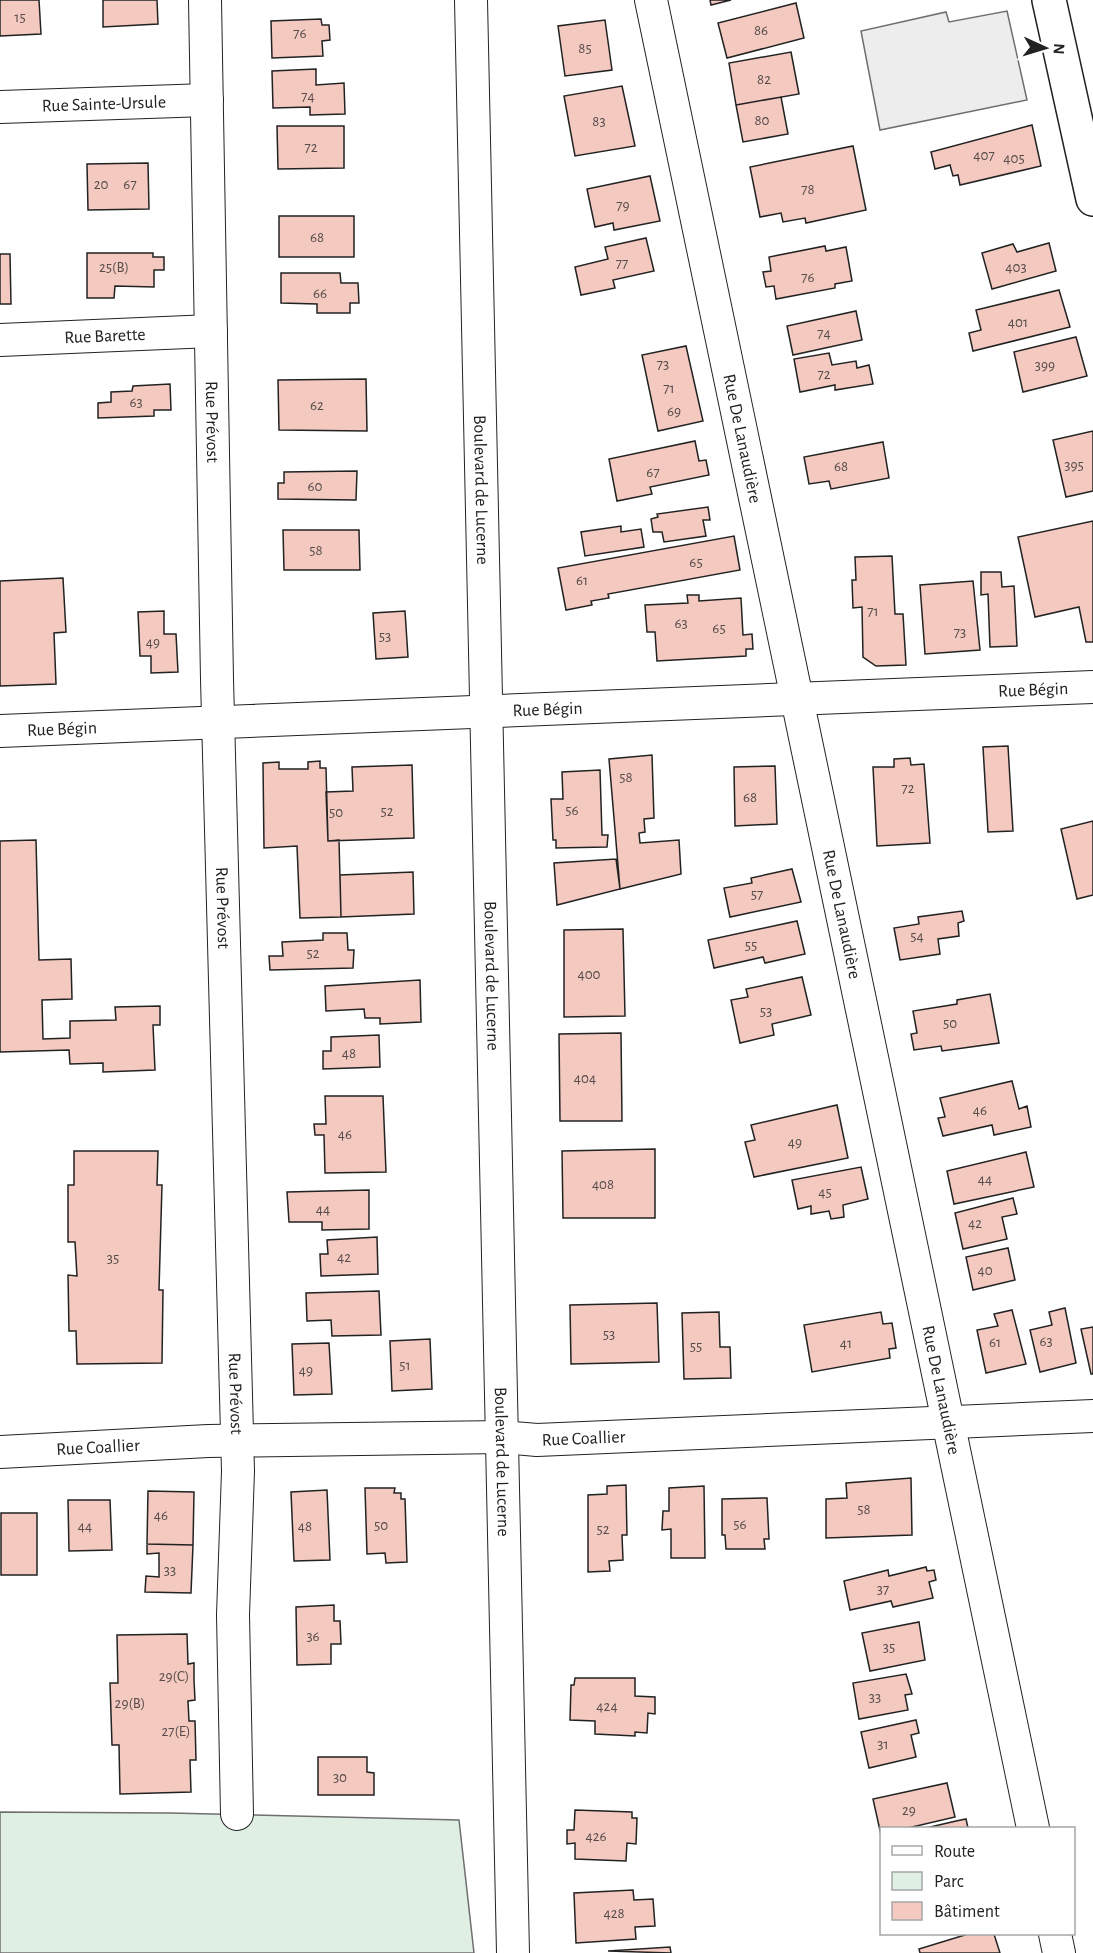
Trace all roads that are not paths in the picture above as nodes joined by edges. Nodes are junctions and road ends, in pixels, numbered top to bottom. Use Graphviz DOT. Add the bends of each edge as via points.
graph roads {
  1 [pos="205,0"];
  2 [pos="471,0"];
  3 [pos="651,0"];
  4 [pos="1049,0"];
  5 [pos="207,100"];
  6 [pos="0,107"];
  7 [pos="1093,199"];
  8 [pos="211,331"];
  9 [pos="0,340"];
  10 [pos="1093,687"];
  11 [pos="797,699"];
  12 [pos="487,711"];
  13 [pos="218,721"];
  14 [pos="0,731"];
  15 [pos="1093,1416"];
  16 [pos="948,1421"];
  17 [pos="503,1437"];
  18 [pos="237,1440"];
  19 [pos="0,1452"];
  20 [pos="237,1814"];
  21 [pos="1033,1827"];
  22 [pos="1055,1935"];
  23 [pos="513,1953"];
  24 [pos="1059,1953"];
  1 -- 5 [label="street, Rue Prévost"];
  2 -- 12 [label="street, Boulevard de Lucerne"];
  3 -- 11 [label="street, Rue De Lanaudière"];
  4 -- 7 [label="main road"];
  5 -- 6 [label="street, Rue Sainte-Ursule"];
  5 -- 8 [label="street, Rue Prévost"];
  8 -- 9 [label="street, Rue Barette"];
  8 -- 13 [label="street, Rue Prévost"];
  10 -- 11 [label="street, Rue Bégin"];
  11 -- 12 [label="street, Rue Bégin"];
  11 -- 16 [label="street, Rue De Lanaudière"];
  12 -- 13 [label="street, Rue Bégin"];
  12 -- 17 [label="street, Boulevard de Lucerne"];
  13 -- 14 [label="street, Rue Bégin"];
  13 -- 18 [label="street, Rue Prévost"];
  15 -- 16 [label="street, Rue Coallier"];
  16 -- 17 [label="street, Rue Coallier" via="537,1440"];
  16 -- 21 [label="street, Rue De Lanaudière"];
  17 -- 18 [label="street, Rue Coallier"];
  17 -- 23 [label="street, Boulevard de Lucerne"];
  18 -- 19 [label="street, Rue Coallier"];
  18 -- 20 [label="street, Rue Prévost" via="233,1615"];
  22 -- 24 [label="street"];
}
